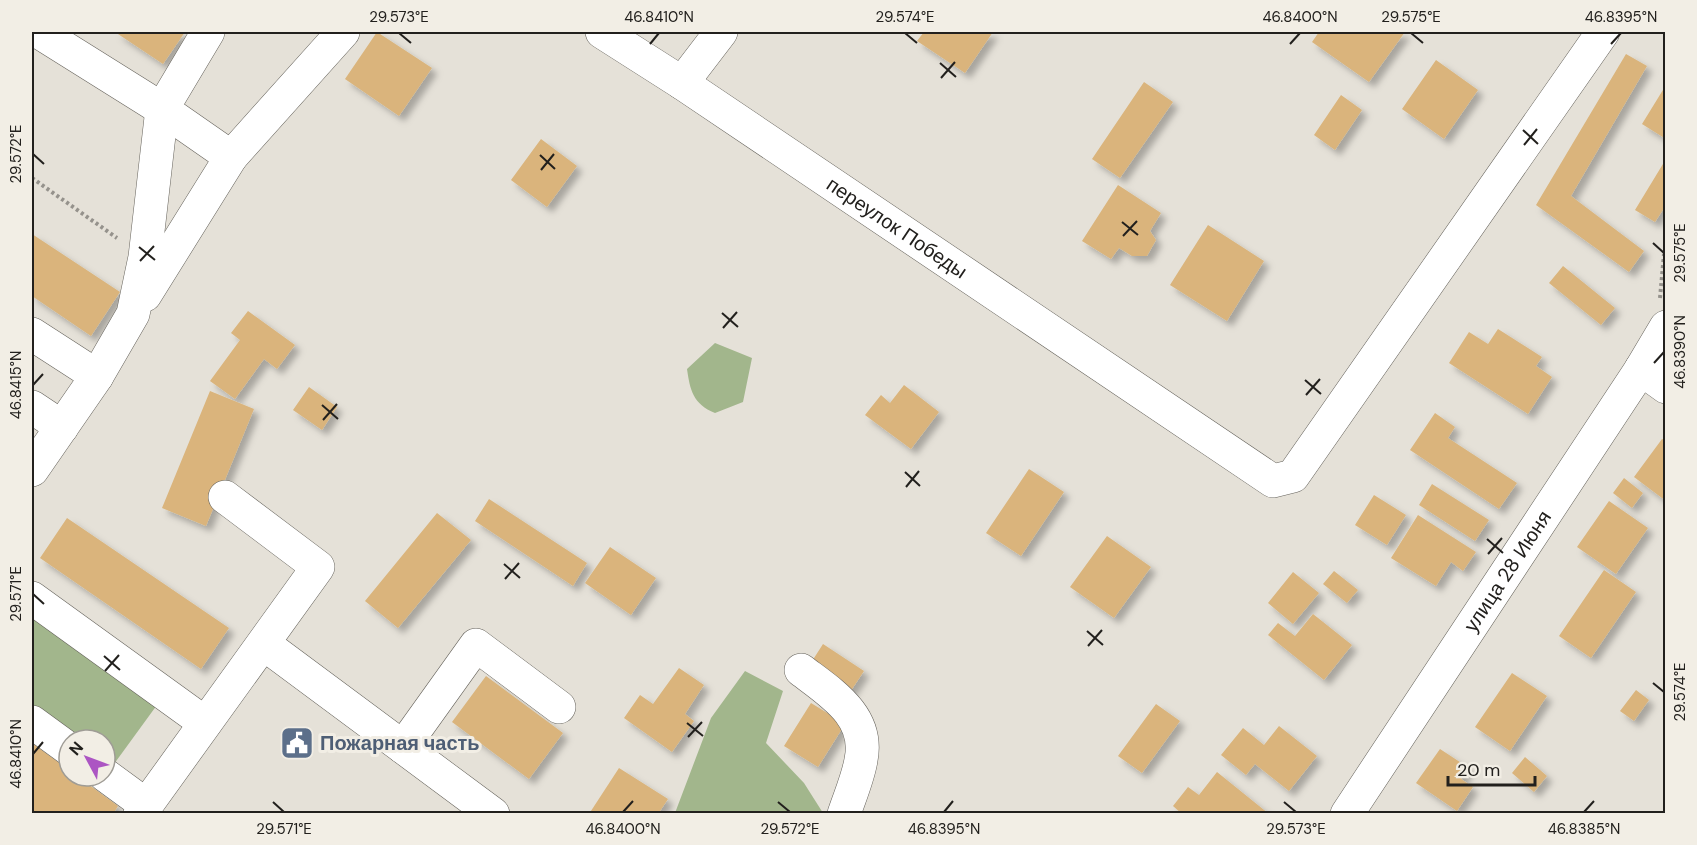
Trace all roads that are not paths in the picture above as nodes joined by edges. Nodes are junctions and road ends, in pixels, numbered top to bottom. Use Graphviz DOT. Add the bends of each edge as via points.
graph roads {
  1 [pos="39,32"];
  2 [pos="343,32"];
  3 [pos="602,32"];
  4 [pos="721,32"];
  5 [pos="1603,32"];
  6 [pos="208,33"];
  7 [pos="682,83"];
  8 [pos="162,109"];
  9 [pos="231,156"];
  10 [pos="133,314"];
  11 [pos="1665,327"];
  12 [pos="32,334"];
  13 [pos="98,376"];
  14 [pos="1653,378"];
  15 [pos="32,407"];
  16 [pos="62,427"];
  17 [pos="32,470"];
  18 [pos="225,496"];
  19 [pos="32,598"];
  20 [pos="264,644"];
  21 [pos="801,670"];
  22 [pos="559,707"];
  23 [pos="32,722"];
  24 [pos="205,723"];
  25 [pos="57,740"];
  26 [pos="403,747"];
  27 [pos="117,786"];
  28 [pos="143,809"];
  29 [pos="493,813"];
  30 [pos="844,813"];
  31 [pos="1347,813"];
  1 -- 8 [label="street"];
  2 -- 9 [label="street"];
  3 -- 7 [label="street, переулок Победы"];
  4 -- 7 [label="street"];
  5 -- 7 [label="street, переулок Победы" via="1293,476 1273,481"];
  6 -- 8 [label="street"];
  8 -- 9 [label="street"];
  8 -- 10 [label="street" via="145,257"];
  9 -- 10 [label="street"];
  10 -- 13 [label="street"];
  11 -- 14 [label="street, улица 28 Июня"];
  12 -- 13 [label="street"];
  13 -- 16 [label="street"];
  14 -- 31 [label="street, улица 28 Июня"];
  15 -- 16 [label="street"];
  16 -- 17 [label="street"];
  18 -- 20 [label="street" via="318,567"];
  19 -- 24 [label="street"];
  20 -- 24 [label="street"];
  20 -- 26 [label="street"];
  21 -- 30 [label="street" via="842,702 859,726 863,743 861,761"];
  22 -- 26 [label="street" via="476,645"];
  23 -- 25 [label="street"];
  24 -- 28 [label="street"];
  26 -- 29 [label="street"];
  27 -- 28 [label="street"];
}
